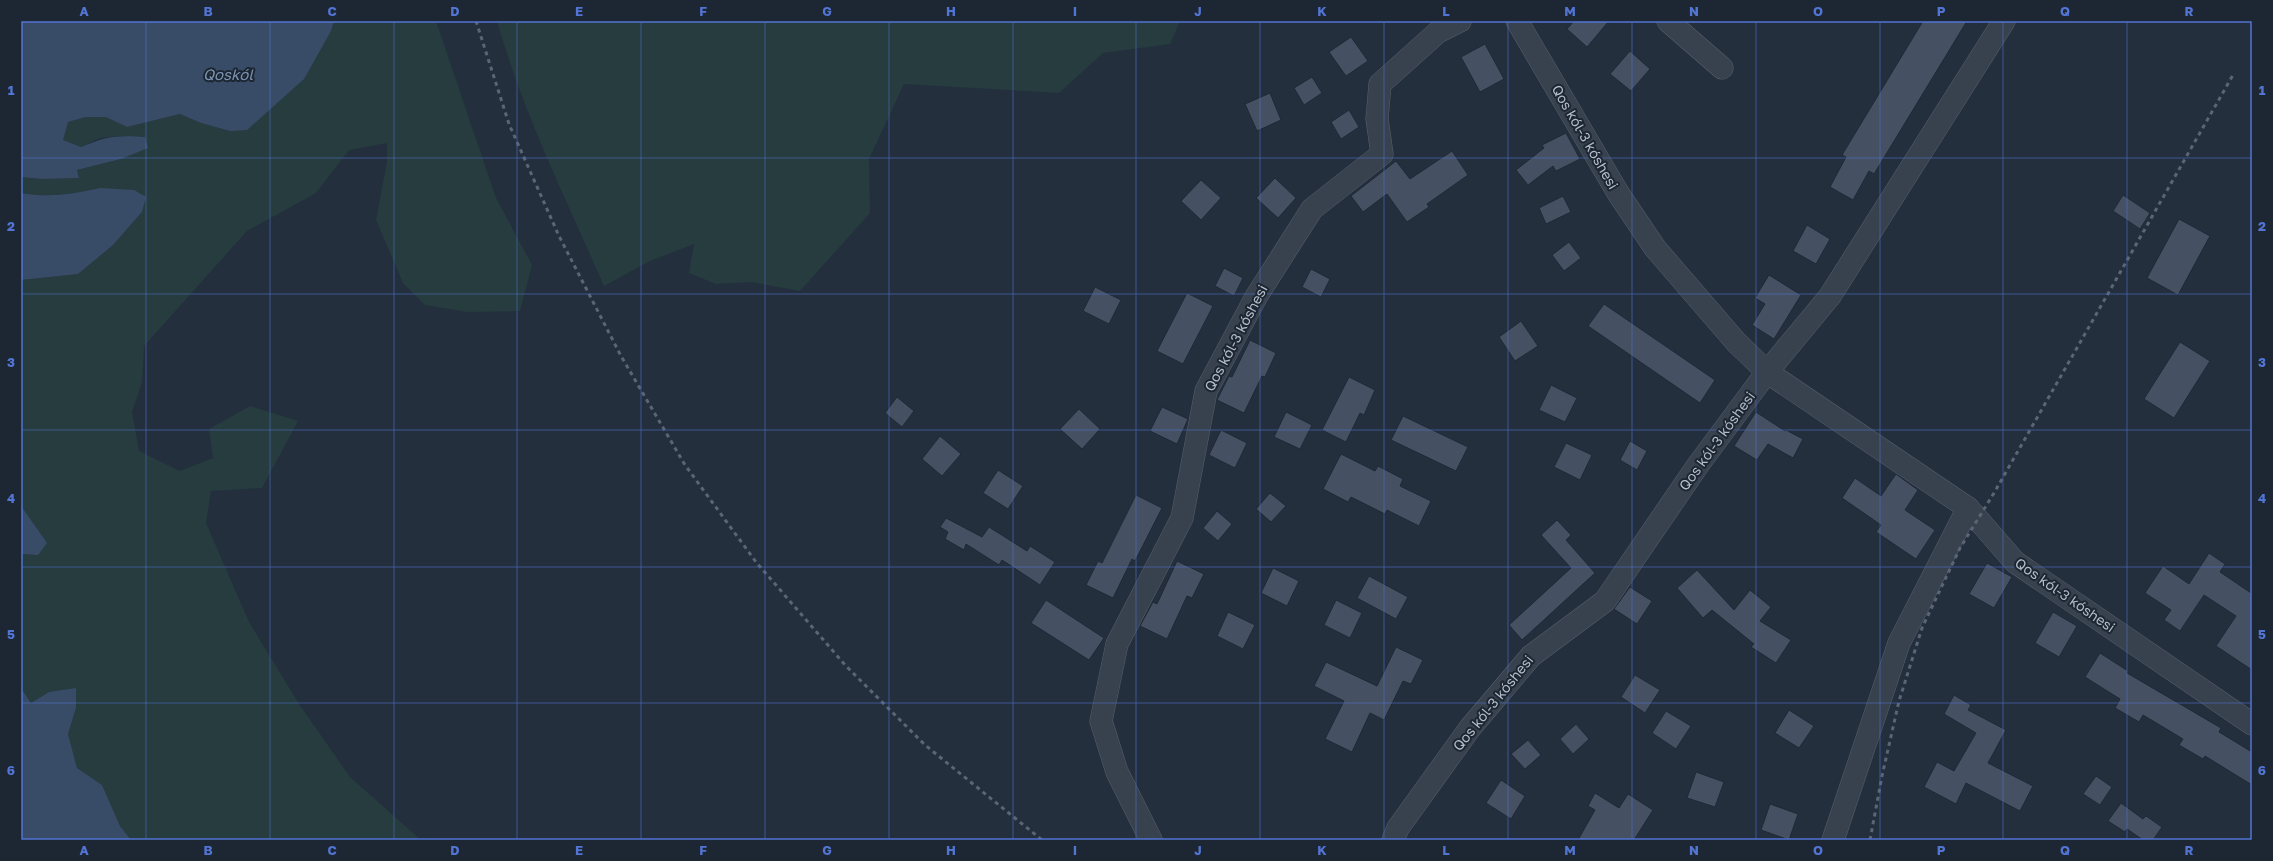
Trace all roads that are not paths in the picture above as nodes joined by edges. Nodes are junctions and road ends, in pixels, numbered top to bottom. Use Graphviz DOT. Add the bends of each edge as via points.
graph roads {
  1 [pos="1460,21"];
  2 [pos="1517,21"];
  3 [pos="1668,21"];
  4 [pos="2004,21"];
  5 [pos="1722,68"];
  6 [pos="1767,372"];
  7 [pos="1968,508"];
  8 [pos="2252,724"];
  9 [pos="1150,840"];
  10 [pos="1394,840"];
  11 [pos="1833,840"];
  1 -- 9 [label="street, Qos kól-3 kóshesi" via="1438,32 1380,84 1377,119 1382,154 1312,209 1256,297 1206,391 1182,518 1117,644 1101,721 1118,772"];
  2 -- 6 [label="street, Qos kól-3 kóshesi" via="1618,193 1655,248 1736,342"];
  3 -- 5 [label="street"];
  4 -- 6 [label="street" via="1830,296"];
  6 -- 7 [label="street, Qos kól-3 kóshesi"];
  6 -- 10 [label="street, Qos kól-3 kóshesi" via="1698,465 1606,601 1531,656 1470,728 1398,828"];
  7 -- 8 [label="street, Qos kól-3 kóshesi" via="2015,562"];
  7 -- 11 [label="street" via="1899,643"];
}
